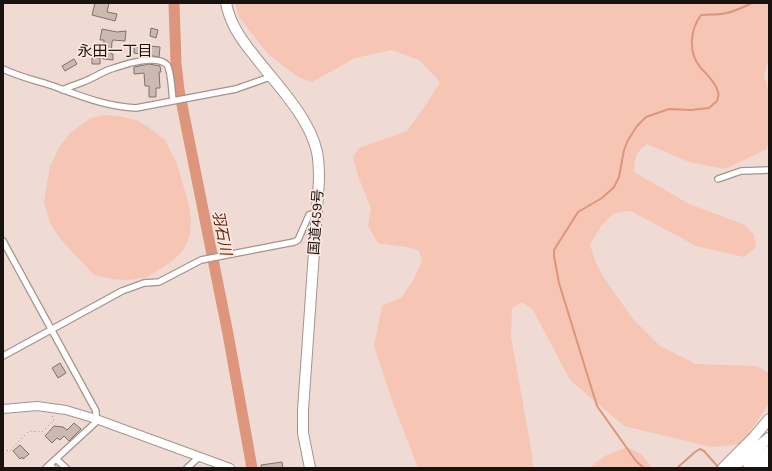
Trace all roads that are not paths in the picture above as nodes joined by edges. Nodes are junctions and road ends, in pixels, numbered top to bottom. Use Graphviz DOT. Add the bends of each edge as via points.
graph roads {
  1 [pos="226,3"];
  2 [pos="3,68"];
  3 [pos="270,77"];
  4 [pos="64,90"];
  5 [pos="175,101"];
  6 [pos="769,170"];
  7 [pos="718,179"];
  8 [pos="317,213"];
  9 [pos="3,241"];
  10 [pos="52,330"];
  11 [pos="3,356"];
  12 [pos="3,409"];
  13 [pos="96,419"];
  14 [pos="769,419"];
  15 [pos="769,438"];
  16 [pos="769,451"];
  17 [pos="199,457"];
  18 [pos="53,461"];
  19 [pos="769,462"];
  20 [pos="46,468"];
  21 [pos="56,468"];
  22 [pos="66,468"];
  23 [pos="187,468"];
  24 [pos="230,468"];
  25 [pos="310,468"];
  26 [pos="723,468"];
  27 [pos="732,468"];
  28 [pos="748,468"];
  29 [pos="761,468"];
  1 -- 3 [label="highway, 国道459号" via="232,23 241,39"];
  2 -- 4 [label="street"];
  3 -- 5 [label="street" via="236,89"];
  3 -- 8 [label="highway, 国道459号" via="297,110 313,139 319,167"];
  4 -- 5 [label="street" via="123,107 136,108"];
  4 -- 5 [label="street" via="113,68 153,60 164,62 168,68"];
  6 -- 7 [label="street" via="741,171"];
  8 -- 10 [label="street" via="309,215 298,240 294,242 201,260 159,282 139,284 122,291"];
  8 -- 25 [label="highway, 国道459号" via="303,410 303,433"];
  9 -- 10 [label="street"];
  10 -- 11 [label="street"];
  10 -- 13 [label="street" via="96,411"];
  12 -- 13 [label="street" via="48,407"];
  13 -- 17 [label="street"];
  13 -- 18 [label="street"];
  14 -- 26 [label="highway"];
  15 -- 27 [label="highway"];
  16 -- 28 [label="highway"];
  17 -- 23 [label="street"];
  17 -- 24 [label="street"];
  18 -- 20 [label="street"];
  18 -- 21 [label="lane"];
  18 -- 22 [label="street"];
  19 -- 29 [label="highway"];
}
